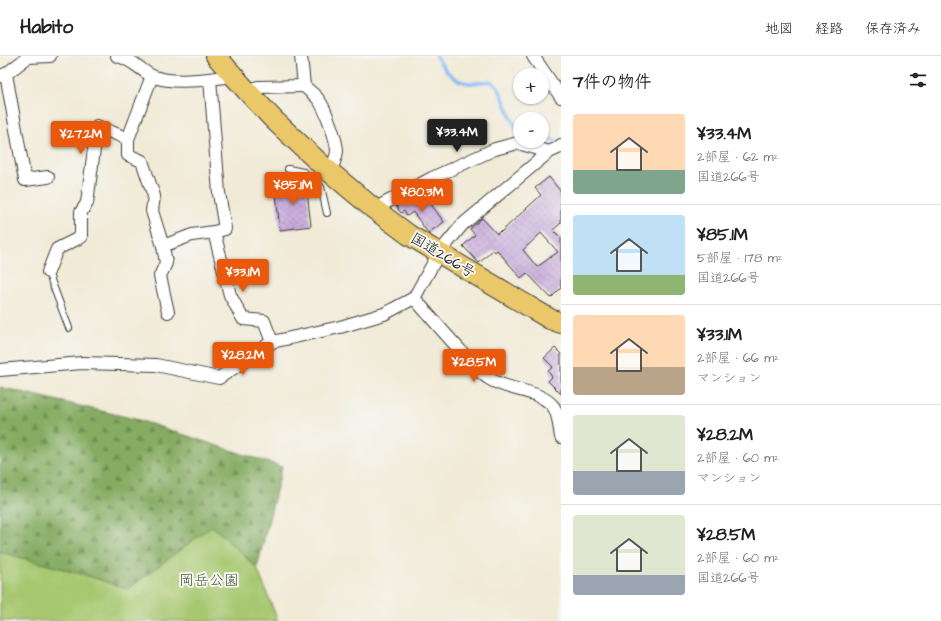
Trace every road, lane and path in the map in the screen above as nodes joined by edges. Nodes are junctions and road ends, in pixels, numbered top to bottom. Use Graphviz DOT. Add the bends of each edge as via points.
graph roads {
  1 [pos="50,56"];
  2 [pos="117,56"];
  3 [pos="216,56"];
  4 [pos="301,56"];
  5 [pos="533,56"];
  6 [pos="27,57"];
  7 [pos="3,75"];
  8 [pos="152,76"];
  9 [pos="233,76"];
  10 [pos="210,79"];
  11 [pos="304,86"];
  12 [pos="246,90"];
  13 [pos="561,97"];
  14 [pos="128,139"];
  15 [pos="556,148"];
  16 [pos="288,169"];
  17 [pos="323,173"];
  18 [pos="48,177"];
  19 [pos="374,209"];
  20 [pos="326,214"];
  21 [pos="214,232"];
  22 [pos="163,246"];
  23 [pos="439,253"];
  24 [pos="48,272"];
  25 [pos="414,298"];
  26 [pos="168,312"];
  27 [pos="561,323"];
  28 [pos="69,328"];
  29 [pos="272,342"];
  30 [pos="0,370"];
  31 [pos="561,437"];
  1 -- 6 [label="street"];
  2 -- 8 [label="street" via="124,57"];
  3 -- 9 [label="highway, 国道266号"];
  4 -- 11 [label="street"];
  5 -- 13 [label="street"];
  6 -- 7 [label="street"];
  7 -- 18 [label="street" via="25,180"];
  8 -- 10 [label="street" via="172,80"];
  8 -- 14 [label="street"];
  9 -- 10 [label="street"];
  9 -- 12 [label="highway, 国道266号"];
  10 -- 21 [label="street" via="219,193 225,229"];
  11 -- 12 [label="street" via="258,87"];
  11 -- 17 [label="street" via="319,99 334,136 336,158"];
  12 -- 17 [label="highway, 国道266号"];
  14 -- 22 [label="street" via="128,155 142,161 154,196 152,211"];
  14 -- 24 [label="street" via="97,126 87,203 81,212 81,237 57,249"];
  15 -- 19 [label="street" via="518,143 495,149 432,178"];
  15 -- 23 [label="street" via="462,224"];
  16 -- 17 [label="lane"];
  17 -- 19 [label="highway, 国道266号"];
  17 -- 20 [label="lane" via="321,187"];
  19 -- 23 [label="highway, 国道266号"];
  21 -- 22 [label="street" via="192,234"];
  21 -- 29 [label="street" via="230,295 243,319 264,321"];
  22 -- 26 [label="street" via="166,263 160,276"];
  23 -- 25 [label="street"];
  23 -- 27 [label="highway, 国道266号" via="550,319"];
  24 -- 28 [label="lane"];
  25 -- 29 [label="street" via="384,314"];
  25 -- 31 [label="street" via="482,374 509,388 538,395 554,406"];
  29 -- 30 [label="street" via="219,378 156,365 82,363"];
}
